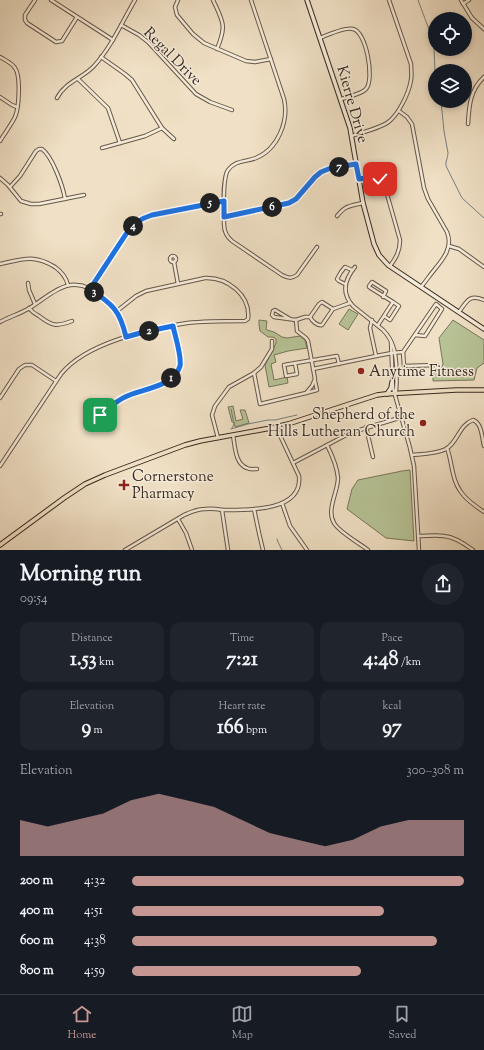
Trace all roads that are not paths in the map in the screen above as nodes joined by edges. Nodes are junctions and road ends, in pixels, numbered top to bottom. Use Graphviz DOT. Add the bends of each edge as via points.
graph roads {
  1 [pos="35,0"];
  2 [pos="51,0"];
  3 [pos="136,0"];
  4 [pos="178,0"];
  5 [pos="213,0"];
  6 [pos="251,0"];
  7 [pos="307,0"];
  8 [pos="389,0"];
  9 [pos="461,0"];
  10 [pos="469,0"];
  11 [pos="463,4"];
  12 [pos="77,17"];
  13 [pos="121,25"];
  14 [pos="484,29"];
  15 [pos="320,38"];
  16 [pos="113,40"];
  17 [pos="217,49"];
  18 [pos="0,57"];
  19 [pos="101,57"];
  20 [pos="271,59"];
  21 [pos="484,77"];
  22 [pos="78,79"];
  23 [pos="0,98"];
  24 [pos="57,98"];
  25 [pos="340,99"];
  26 [pos="17,107"];
  27 [pos="232,110"];
  28 [pos="399,111"];
  29 [pos="468,124"];
  30 [pos="162,128"];
  31 [pos="352,136"];
  32 [pos="174,139"];
  33 [pos="0,141"];
  34 [pos="120,143"];
  35 [pos="102,148"];
  36 [pos="356,164"];
  37 [pos="374,177"];
  38 [pos="0,178"];
  39 [pos="359,179"];
  40 [pos="382,182"];
  41 [pos="10,187"];
  42 [pos="84,195"];
  43 [pos="65,199"];
  44 [pos="224,201"];
  45 [pos="363,203"];
  46 [pos="337,216"];
  47 [pos="224,217"];
  48 [pos="449,246"];
  49 [pos="317,247"];
  50 [pos="174,262"];
  51 [pos="0,264"];
  52 [pos="390,266"];
  53 [pos="354,267"];
  54 [pos="484,268"];
  55 [pos="352,270"];
  56 [pos="28,283"];
  57 [pos="178,284"];
  58 [pos="345,284"];
  59 [pos="68,285"];
  60 [pos="421,287"];
  61 [pos="90,289"];
  62 [pos="384,296"];
  63 [pos="484,300"];
  64 [pos="393,302"];
  65 [pos="350,303"];
  66 [pos="35,304"];
  67 [pos="29,308"];
  68 [pos="333,309"];
  69 [pos="117,311"];
  70 [pos="459,312"];
  71 [pos="384,316"];
  72 [pos="310,317"];
  73 [pos="290,319"];
  74 [pos="296,320"];
  75 [pos="372,320"];
  76 [pos="0,321"];
  77 [pos="72,321"];
  78 [pos="378,325"];
  79 [pos="173,326"];
  80 [pos="484,329"];
  81 [pos="415,335"];
  82 [pos="126,337"];
  83 [pos="272,341"];
  84 [pos="403,352"];
  85 [pos="393,353"];
  86 [pos="376,356"];
  87 [pos="311,360"];
  88 [pos="295,363"];
  89 [pos="339,364"];
  90 [pos="437,365"];
  91 [pos="313,369"];
  92 [pos="254,373"];
  93 [pos="315,379"];
  94 [pos="56,381"];
  95 [pos="392,382"];
  96 [pos="484,390"];
  97 [pos="306,393"];
  98 [pos="396,393"];
  99 [pos="387,394"];
  100 [pos="0,398"];
  101 [pos="100,415"];
  102 [pos="402,417"];
  103 [pos="276,427"];
  104 [pos="366,428"];
  105 [pos="234,435"];
  106 [pos="218,438"];
  107 [pos="327,445"];
  108 [pos="484,446"];
  109 [pos="447,448"];
  110 [pos="412,455"];
  111 [pos="373,457"];
  112 [pos="293,463"];
  113 [pos="0,466"];
  114 [pos="257,469"];
  115 [pos="282,503"];
  116 [pos="254,509"];
  117 [pos="222,510"];
  118 [pos="484,512"];
  119 [pos="178,519"];
  120 [pos="418,536"];
  121 [pos="0,545"];
  122 [pos="125,550"];
  123 [pos="192,550"];
  124 [pos="228,550"];
  125 [pos="263,550"];
  126 [pos="307,550"];
  127 [pos="368,550"];
  128 [pos="419,550"];
  129 [pos="473,550"];
  1 -- 12 [label="street" via="25,15 25,20 56,42 62,40"];
  2 -- 12 [label="street"];
  3 -- 13 [label="street"];
  4 -- 17 [label="street" via="175,9 178,17 199,39"];
  5 -- 17 [label="street" via="223,25 223,36"];
  6 -- 20 [label="street"];
  7 -- 15 [label="street, Kierre Drive"];
  8 -- 28 [label="street" via="412,70 409,90"];
  9 -- 11 [label="street"];
  10 -- 11 [label="street"];
  11 -- 14 [label="street" via="472,18"];
  12 -- 16 [label="street"];
  13 -- 16 [label="street"];
  13 -- 27 [label="street, Regal Drive" via="148,42 196,94"];
  15 -- 25 [label="street, Kierre Drive"];
  15 -- 25 [label="street" via="353,28 359,33 367,52 370,74 368,86 363,91"];
  16 -- 19 [label="street"];
  17 -- 20 [label="street" via="255,62"];
  18 -- 26 [label="street" via="12,64 18,74"];
  19 -- 22 [label="street"];
  19 -- 30 [label="street" via="132,80"];
  20 -- 44 [label="street" via="285,103 283,127 274,143 264,153 229,168"];
  21 -- 29 [label="street" via="471,96"];
  22 -- 24 [label="street" via="65,87"];
  22 -- 34 [label="street" via="108,108"];
  23 -- 26 [label="street"];
  25 -- 31 [label="street, Kierre Drive"];
  26 -- 33 [label="street" via="14,119"];
  28 -- 31 [label="street" via="386,124"];
  28 -- 48 [label="street" via="412,124 424,188 449,238"];
  30 -- 32 [label="street"];
  30 -- 34 [label="street"];
  31 -- 36 [label="street, Kierre Drive"];
  34 -- 35 [label="street"];
  36 -- 39 [label="street, Kierre Drive"];
  36 -- 47 [label="street" via="321,172 289,203"];
  37 -- 39 [label="street"];
  37 -- 40 [label="street"];
  37 -- 40 [label="street" via="381,173"];
  38 -- 41 [label="street"];
  39 -- 45 [label="street, Kierre Drive"];
  40 -- 52 [label="street" via="400,240 398,254"];
  41 -- 43 [label="street" via="21,201 31,204"];
  41 -- 43 [label="street" via="36,151 42,148 59,177"];
  42 -- 43 [label="street"];
  44 -- 47 [label="street"];
  44 -- 61 [label="street" via="152,215 140,220 130,228"];
  45 -- 46 [label="street" via="345,208"];
  45 -- 52 [label="street, Kierre Drive" via="375,247 381,258"];
  47 -- 49 [label="street" via="225,230 230,240 286,277 297,275"];
  48 -- 54 [label="street" via="458,249"];
  48 -- 60 [label="street" via="443,260"];
  50 -- 57 [label="street"];
  51 -- 59 [label="street" via="24,258 41,260 60,271"];
  52 -- 60 [label="street, Kierre Drive"];
  53 -- 55 [label="street"];
  55 -- 58 [label="street"];
  55 -- 58 [label="street" via="345,268 338,277 337,279"];
  56 -- 66 [label="street"];
  57 -- 69 [label="street" via="141,294"];
  57 -- 79 [label="street" via="205,278 222,280 240,293 246,302 248,319"];
  58 -- 65 [label="street"];
  59 -- 61 [label="street"];
  59 -- 66 [label="street"];
  60 -- 70 [label="street, Kierre Drive"];
  61 -- 69 [label="street"];
  62 -- 62 [label="street" via="369,288 372,282 386,291"];
  62 -- 64 [label="street"];
  63 -- 70 [label="street" via="478,297 471,298"];
  64 -- 71 [label="street"];
  64 -- 71 [label="street" via="398,306 390,320"];
  65 -- 68 [label="street"];
  65 -- 75 [label="street"];
  66 -- 67 [label="street"];
  67 -- 76 [label="street"];
  67 -- 77 [label="street" via="52,324 59,325"];
  68 -- 72 [label="street" via="322,302"];
  68 -- 72 [label="street" via="322,325"];
  69 -- 82 [label="street"];
  70 -- 80 [label="street, Kierre Drive"];
  71 -- 78 [label="street"];
  72 -- 74 [label="street"];
  73 -- 73 [label="street" via="274,317 273,311 275,310"];
  73 -- 74 [label="street"];
  74 -- 87 [label="street" via="298,332 307,340"];
  75 -- 78 [label="street"];
  75 -- 86 [label="street" via="370,328"];
  78 -- 85 [label="street" via="391,342"];
  79 -- 82 [label="street"];
  79 -- 101 [label="street" via="180,360 174,376 158,386 123,398"];
  81 -- 81 [label="street" via="436,304 442,309 425,336"];
  81 -- 84 [label="street"];
  82 -- 94 [label="street" via="79,357"];
  83 -- 92 [label="street" via="272,348 265,362"];
  84 -- 85 [label="street"];
  84 -- 90 [label="street" via="404,366"];
  85 -- 86 [label="street"];
  85 -- 95 [label="street"];
  85 -- 98 [label="street"];
  86 -- 89 [label="street"];
  87 -- 88 [label="street"];
  87 -- 89 [label="street" via="337,356"];
  87 -- 91 [label="street"];
  88 -- 88 [label="street" via="284,365 286,376 297,374"];
  89 -- 91 [label="street"];
  91 -- 93 [label="street"];
  92 -- 97 [label="street" via="260,404"];
  92 -- 106 [label="street" via="229,387 215,406 212,415"];
  93 -- 97 [label="street"];
  93 -- 97 [label="street" via="317,390"];
  94 -- 100 [label="street" via="32,365 25,364"];
  94 -- 113 [label="street"];
  95 -- 98 [label="street"];
  95 -- 99 [label="street"];
  96 -- 98 [label="main road"];
  98 -- 99 [label="main road"];
  98 -- 102 [label="street"];
  99 -- 103 [label="main road" via="369,397"];
  102 -- 104 [label="street"];
  102 -- 110 [label="street"];
  103 -- 105 [label="main road"];
  103 -- 112 [label="street"];
  104 -- 107 [label="street"];
  104 -- 111 [label="street"];
  105 -- 106 [label="main road"];
  105 -- 114 [label="street" via="239,462 246,468"];
  106 -- 121 [label="main road" via="180,446 89,482"];
  107 -- 112 [label="street"];
  107 -- 127 [label="street" via="338,474 331,511 332,520 337,527"];
  108 -- 109 [label="street" via="479,424 473,420 464,425 454,442"];
  109 -- 110 [label="street" via="440,452"];
  109 -- 118 [label="street" via="458,489"];
  110 -- 120 [label="street"];
  112 -- 115 [label="street" via="299,476 299,484 293,495"];
  115 -- 116 [label="street"];
  115 -- 126 [label="street" via="290,526"];
  116 -- 117 [label="street"];
  116 -- 125 [label="street"];
  117 -- 119 [label="street" via="198,509"];
  117 -- 124 [label="street"];
  119 -- 122 [label="street"];
  119 -- 123 [label="street"];
  120 -- 128 [label="street"];
  120 -- 129 [label="street" via="447,536"];
}
